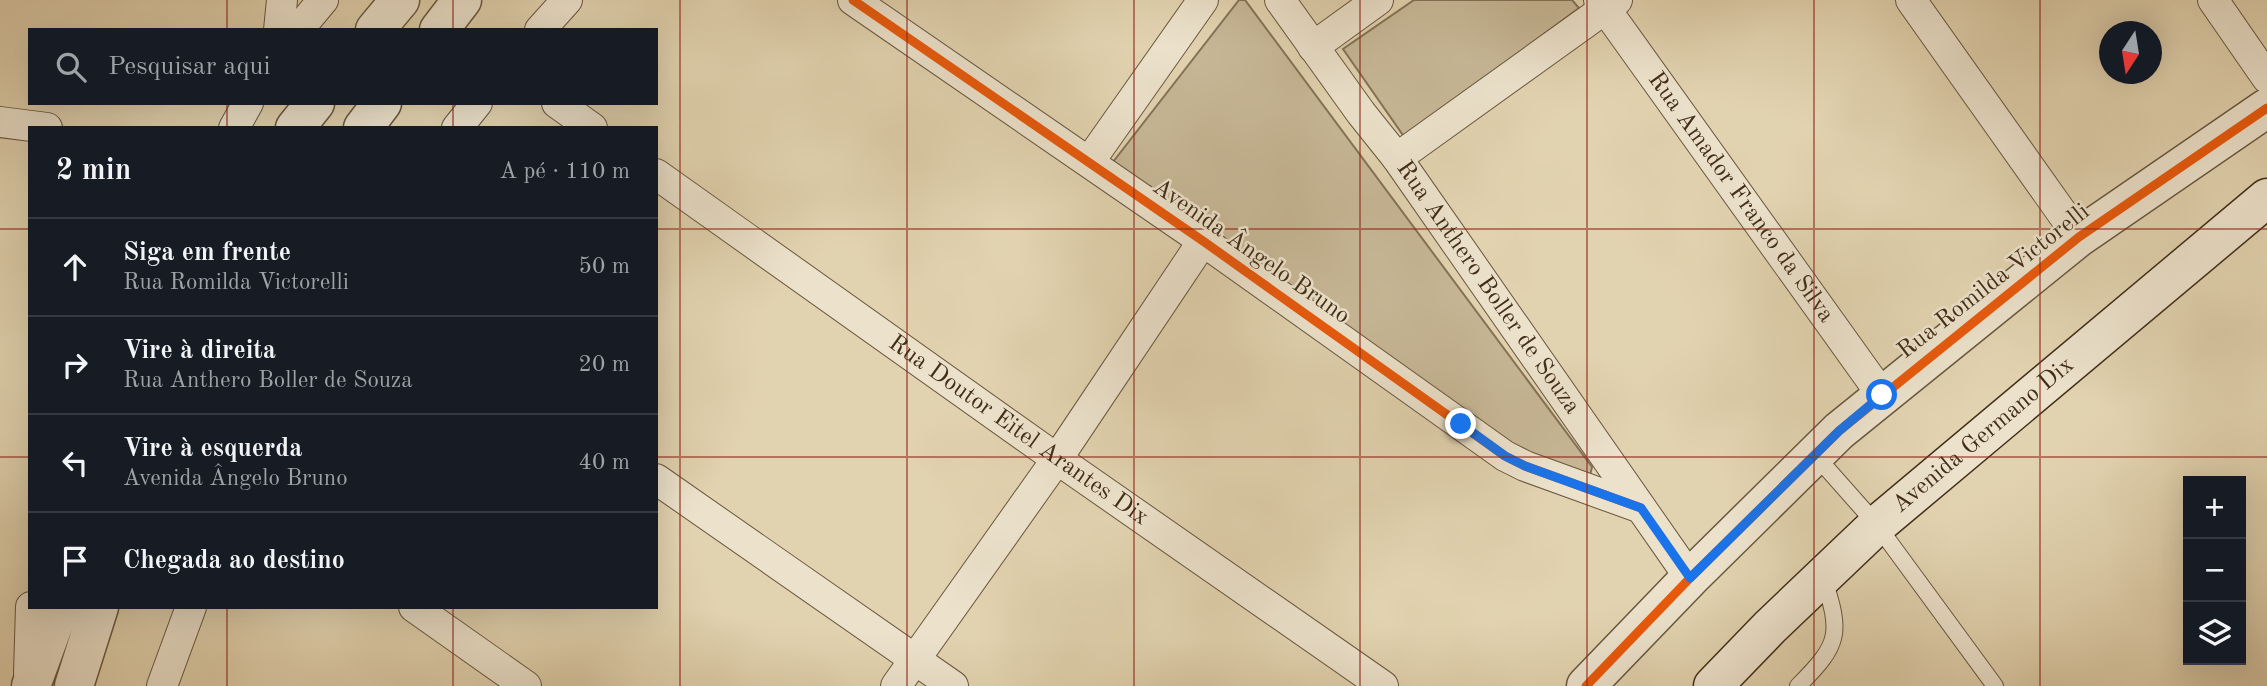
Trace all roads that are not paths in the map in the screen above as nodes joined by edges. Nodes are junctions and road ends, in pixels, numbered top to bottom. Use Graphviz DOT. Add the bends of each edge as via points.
graph roads {
  1 [pos="282,0"];
  2 [pos="323,0"];
  3 [pos="400,0"];
  4 [pos="462,0"];
  5 [pos="567,0"];
  6 [pos="853,0"];
  7 [pos="1203,0"];
  8 [pos="1280,0"];
  9 [pos="1378,0"];
  10 [pos="1911,0"];
  11 [pos="2213,0"];
  12 [pos="1607,3"];
  13 [pos="279,28"];
  14 [pos="300,28"];
  15 [pos="377,28"];
  16 [pos="441,28"];
  17 [pos="542,28"];
  18 [pos="1313,47"];
  19 [pos="2267,78"];
  20 [pos="247,105"];
  21 [pos="312,105"];
  22 [pos="380,105"];
  23 [pos="475,105"];
  24 [pos="560,105"];
  25 [pos="2267,108"];
  26 [pos="0,122"];
  27 [pos="31,126"];
  28 [pos="234,126"];
  29 [pos="297,126"];
  30 [pos="365,126"];
  31 [pos="459,126"];
  32 [pos="589,126"];
  33 [pos="1397,158"];
  34 [pos="1089,162"];
  35 [pos="658,175"];
  36 [pos="2267,198"];
  37 [pos="2079,237"];
  38 [pos="1203,241"];
  39 [pos="1882,395"];
  40 [pos="1815,455"];
  41 [pos="1057,459"];
  42 [pos="658,481"];
  43 [pos="1641,508"];
  44 [pos="1877,525"];
  45 [pos="1822,576"];
  46 [pos="1690,578"];
  47 [pos="31,609"];
  48 [pos="59,609"];
  49 [pos="98,609"];
  50 [pos="190,609"];
  51 [pos="417,609"];
  52 [pos="915,660"];
  53 [pos="30,686"];
  54 [pos="74,686"];
  55 [pos="162,686"];
  56 [pos="526,686"];
  57 [pos="897,686"];
  58 [pos="953,686"];
  59 [pos="1383,686"];
  60 [pos="1586,686"];
  61 [pos="1713,686"];
  62 [pos="1798,686"];
  63 [pos="1995,686"];
  1 -- 13 [label="street"];
  2 -- 14 [label="street"];
  3 -- 15 [label="street"];
  4 -- 16 [label="street"];
  5 -- 17 [label="street"];
  6 -- 34 [label="street, Avenida Ângelo Bruno"];
  7 -- 34 [label="street"];
  8 -- 18 [label="street, Rua Anthero Boller de Souza"];
  9 -- 18 [label="street"];
  10 -- 37 [label="street"];
  11 -- 19 [label="street"];
  12 -- 33 [label="street"];
  12 -- 39 [label="street, Rua Amador Franco da Silva"];
  18 -- 33 [label="street, Rua Anthero Boller de Souza"];
  20 -- 28 [label="street"];
  21 -- 29 [label="street"];
  22 -- 30 [label="street"];
  23 -- 31 [label="street"];
  24 -- 32 [label="street"];
  25 -- 37 [label="street, Rua Romilda Victorelli"];
  26 -- 27 [label="street"];
  33 -- 43 [label="street, Rua Anthero Boller de Souza"];
  34 -- 38 [label="street, Avenida Ângelo Bruno"];
  35 -- 41 [label="street, Rua Doutor Eitel Arantes Dix"];
  36 -- 44 [label="street, Avenida Germano Dix"];
  37 -- 39 [label="street, Rua Romilda Victorelli"];
  38 -- 41 [label="street"];
  38 -- 43 [label="street, Avenida Ângelo Bruno" via="1505,456"];
  39 -- 40 [label="street, Rua Romilda Victorelli"];
  40 -- 44 [label="lane"];
  40 -- 46 [label="street, Rua Romilda Victorelli"];
  41 -- 52 [label="street"];
  41 -- 59 [label="street, Rua Doutor Eitel Arantes Dix"];
  42 -- 52 [label="street"];
  43 -- 46 [label="street, Rua Anthero Boller de Souza"];
  44 -- 45 [label="street, Avenida Germano Dix"];
  44 -- 63 [label="lane"];
  45 -- 61 [label="street, Avenida Germano Dix"];
  45 -- 62 [label="lane" via="1832,604 1834,636 1830,650"];
  46 -- 60 [label="street, Rua Romilda Victorelli"];
  47 -- 53 [label="street"];
  48 -- 53 [label="street"];
  49 -- 54 [label="street"];
  50 -- 55 [label="street"];
  51 -- 56 [label="street"];
  52 -- 57 [label="street"];
  52 -- 58 [label="street"];
}
